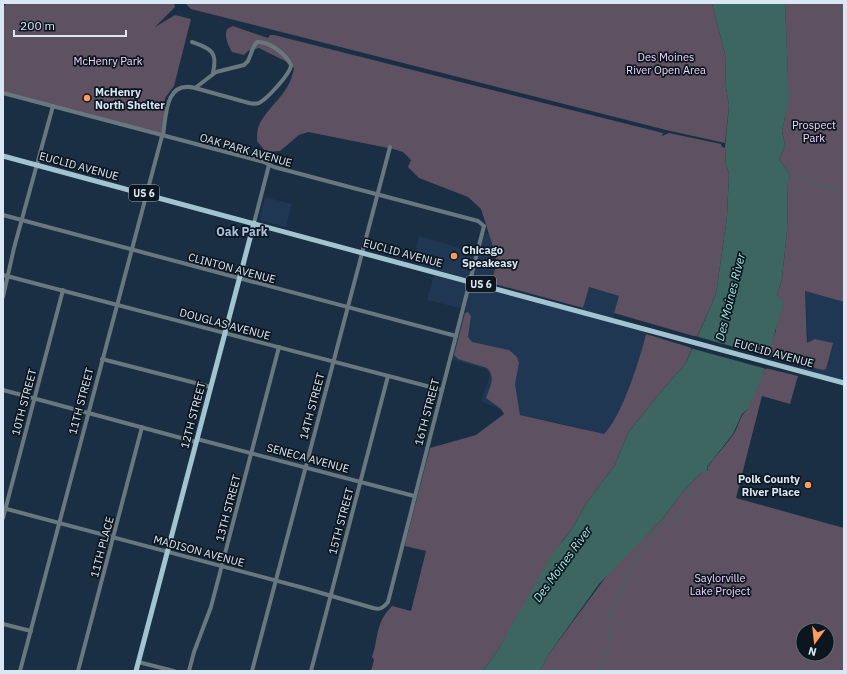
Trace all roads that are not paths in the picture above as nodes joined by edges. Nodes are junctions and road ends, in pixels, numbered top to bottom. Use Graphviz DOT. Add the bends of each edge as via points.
graph roads {
  1 [pos="192,42"];
  2 [pos="213,73"];
  3 [pos="195,88"];
  4 [pos="3,93"];
  5 [pos="53,106"];
  6 [pos="162,136"];
  7 [pos="390,147"];
  8 [pos="3,156"];
  9 [pos="37,165"];
  10 [pos="269,165"];
  11 [pos="146,194"];
  12 [pos="378,195"];
  13 [pos="3,216"];
  14 [pos="22,221"];
  15 [pos="254,224"];
  16 [pos="484,226"];
  17 [pos="131,250"];
  18 [pos="362,252"];
  19 [pos="5,275"];
  20 [pos="239,279"];
  21 [pos="470,282"];
  22 [pos="63,290"];
  23 [pos="3,297"];
  24 [pos="116,304"];
  25 [pos="348,308"];
  26 [pos="225,333"];
  27 [pos="456,336"];
  28 [pos="279,347"];
  29 [pos="102,359"];
  30 [pos="334,362"];
  31 [pos="388,376"];
  32 [pos="844,383"];
  33 [pos="211,387"];
  34 [pos="3,390"];
  35 [pos="442,390"];
  36 [pos="35,398"];
  37 [pos="88,412"];
  38 [pos="142,427"];
  39 [pos="197,440"];
  40 [pos="251,453"];
  41 [pos="306,467"];
  42 [pos="361,482"];
  43 [pos="414,496"];
  44 [pos="4,508"];
  45 [pos="3,518"];
  46 [pos="59,523"];
  47 [pos="114,538"];
  48 [pos="168,552"];
  49 [pos="222,566"];
  50 [pos="276,581"];
  51 [pos="331,596"];
  52 [pos="388,602"];
  53 [pos="3,624"];
  54 [pos="31,631"];
  55 [pos="138,662"];
  56 [pos="20,671"];
  57 [pos="78,671"];
  58 [pos="136,671"];
  59 [pos="174,671"];
  60 [pos="190,671"];
  61 [pos="252,671"];
  62 [pos="311,671"];
  1 -- 2 [label="street" via="213,53"];
  2 -- 3 [label="street"];
  2 -- 3 [label="street" via="244,65 257,42 265,42 285,56 291,67 260,102 249,103"];
  3 -- 6 [label="street, 11TH STREET" via="179,87 171,97"];
  4 -- 5 [label="street, OAK PARK AVENUE"];
  5 -- 6 [label="street, OAK PARK AVENUE"];
  5 -- 9 [label="street"];
  6 -- 10 [label="street, OAK PARK AVENUE"];
  6 -- 11 [label="street, 11TH STREET"];
  7 -- 12 [label="street, 14TH STREET"];
  8 -- 9 [label="main road, EUCLID AVENUE / US 6"];
  9 -- 11 [label="main road, EUCLID AVENUE / US 6"];
  9 -- 14 [label="street"];
  10 -- 12 [label="street, OAK PARK AVENUE"];
  10 -- 15 [label="street, 12TH STREET"];
  11 -- 15 [label="main road, EUCLID AVENUE / US 6"];
  11 -- 17 [label="street, 11TH STREET"];
  12 -- 16 [label="street, OAK PARK AVENUE" via="478,222"];
  12 -- 18 [label="street, 14TH STREET"];
  13 -- 14 [label="street, CLINTON AVENUE"];
  14 -- 17 [label="street, CLINTON AVENUE"];
  14 -- 19 [label="street"];
  15 -- 18 [label="main road, EUCLID AVENUE / US 6"];
  15 -- 20 [label="main road, 12TH STREET"];
  16 -- 21 [label="street, 16TH STREET"];
  17 -- 20 [label="street, CLINTON AVENUE"];
  17 -- 24 [label="street, 11TH STREET"];
  18 -- 21 [label="main road, EUCLID AVENUE / US 6"];
  18 -- 25 [label="street, 14TH STREET"];
  19 -- 22 [label="street, DOUGLAS AVENUE"];
  19 -- 23 [label="street"];
  20 -- 25 [label="street, CLINTON AVENUE"];
  20 -- 26 [label="main road, 12TH STREET"];
  21 -- 27 [label="street, 16TH STREET"];
  21 -- 32 [label="main road, EUCLID AVENUE / US 6"];
  22 -- 24 [label="street, DOUGLAS AVENUE"];
  22 -- 36 [label="street, 10TH STREET"];
  24 -- 26 [label="street, DOUGLAS AVENUE"];
  24 -- 29 [label="street, 11TH STREET"];
  25 -- 27 [label="street, CLINTON AVENUE"];
  25 -- 30 [label="street, 14TH STREET"];
  26 -- 28 [label="street, DOUGLAS AVENUE"];
  26 -- 33 [label="main road, 12TH STREET"];
  27 -- 35 [label="street, 16TH STREET"];
  28 -- 30 [label="street, DOUGLAS AVENUE"];
  28 -- 40 [label="street, 13TH STREET"];
  29 -- 33 [label="street"];
  29 -- 37 [label="street, 11TH STREET"];
  30 -- 31 [label="street, DOUGLAS AVENUE"];
  30 -- 41 [label="street, 14TH STREET"];
  31 -- 35 [label="street, DOUGLAS AVENUE"];
  31 -- 42 [label="street, 15TH STREET"];
  33 -- 39 [label="main road, 12TH STREET"];
  34 -- 36 [label="street, SENECA AVENUE"];
  35 -- 43 [label="street, 16TH STREET"];
  36 -- 37 [label="street, SENECA AVENUE"];
  36 -- 44 [label="street, 10TH STREET"];
  37 -- 38 [label="street, SENECA AVENUE"];
  37 -- 46 [label="street, 11TH STREET"];
  38 -- 39 [label="street, SENECA AVENUE"];
  38 -- 47 [label="street, 11TH PLACE"];
  39 -- 40 [label="street, SENECA AVENUE"];
  39 -- 48 [label="main road, 12TH STREET"];
  40 -- 41 [label="street, SENECA AVENUE"];
  40 -- 49 [label="street, 13TH STREET"];
  41 -- 42 [label="street, SENECA AVENUE"];
  41 -- 50 [label="street, 14TH STREET"];
  42 -- 43 [label="street, SENECA AVENUE"];
  42 -- 51 [label="street, 15TH STREET"];
  43 -- 52 [label="street, 16TH STREET"];
  44 -- 45 [label="street, 10TH STREET"];
  44 -- 46 [label="street, MADISON AVENUE"];
  46 -- 47 [label="street, MADISON AVENUE"];
  46 -- 54 [label="street, 11TH STREET"];
  47 -- 48 [label="street, MADISON AVENUE"];
  47 -- 57 [label="street, 11TH PLACE"];
  48 -- 49 [label="street, MADISON AVENUE"];
  48 -- 55 [label="main road, 12TH STREET"];
  49 -- 50 [label="street, MADISON AVENUE"];
  49 -- 60 [label="street, 13TH STREET"];
  50 -- 51 [label="street, MADISON AVENUE"];
  50 -- 61 [label="street, 14TH STREET"];
  51 -- 52 [label="street, MADISON AVENUE" via="376,609 384,607"];
  51 -- 62 [label="street, 15TH STREET"];
  53 -- 54 [label="street"];
  54 -- 56 [label="street, 11TH STREET"];
  55 -- 58 [label="main road, 12TH STREET"];
  55 -- 59 [label="street"];
}
